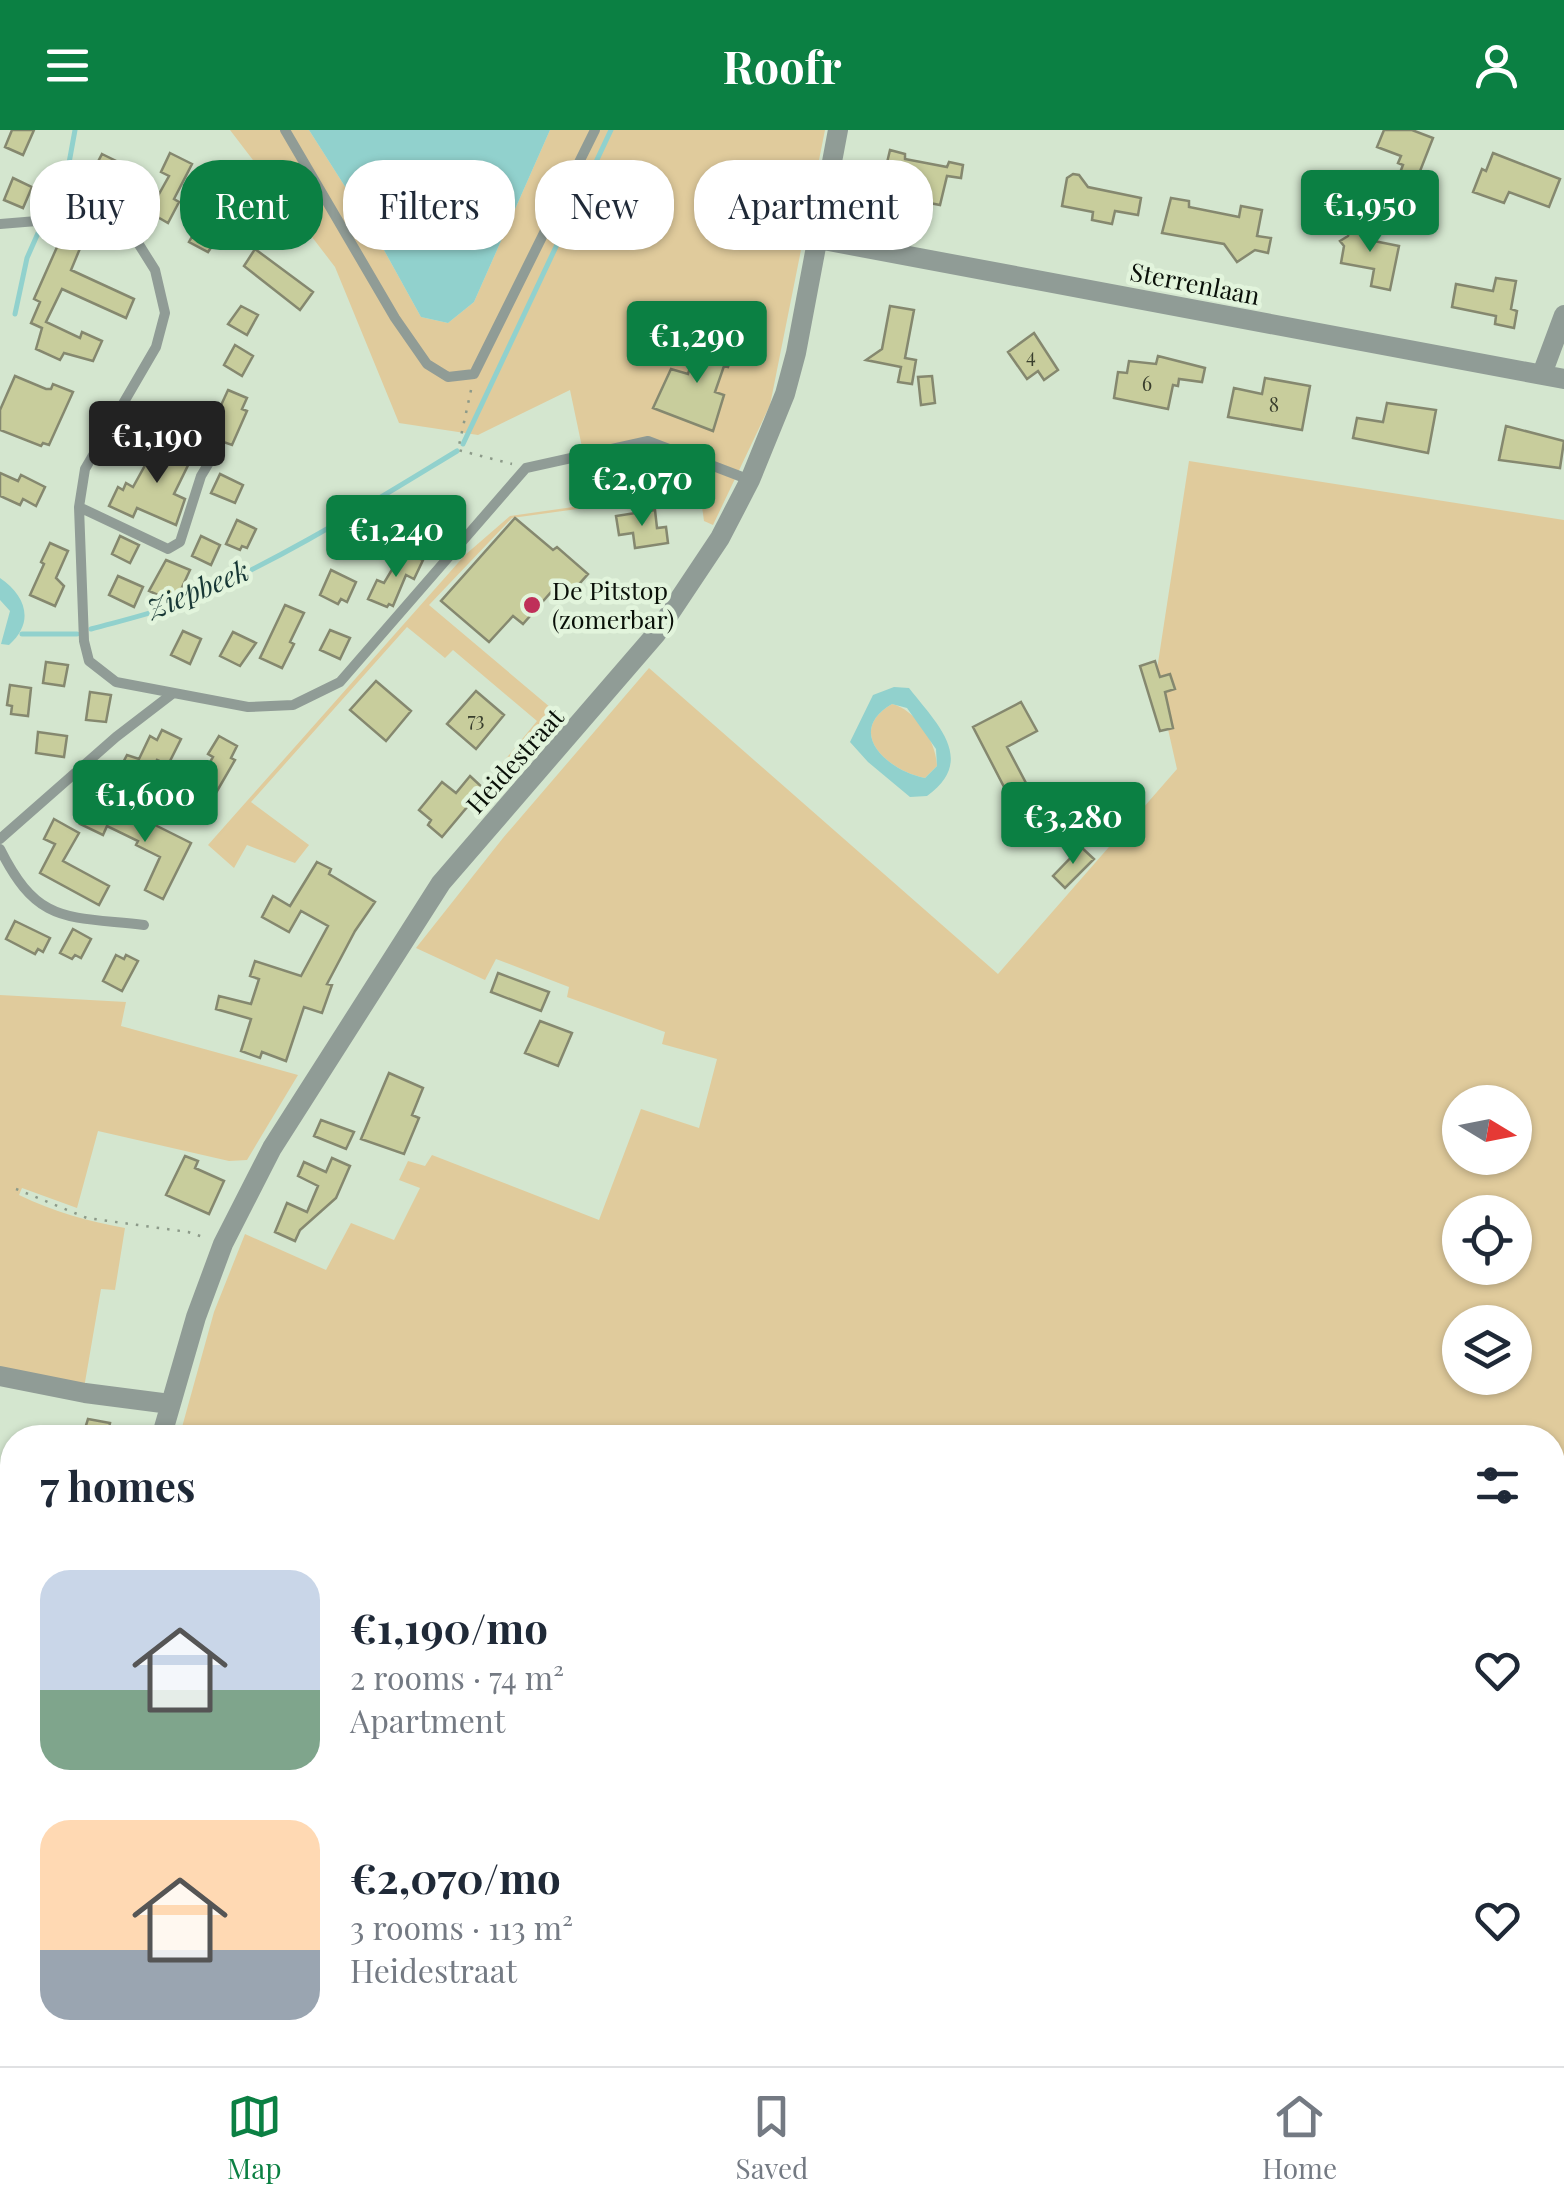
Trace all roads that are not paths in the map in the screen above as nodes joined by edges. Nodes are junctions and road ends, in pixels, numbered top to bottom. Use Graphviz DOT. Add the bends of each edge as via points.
graph roads {
  1 [pos="285,130"];
  2 [pos="595,130"];
  3 [pos="838,130"];
  4 [pos="832,160"];
  5 [pos="0,224"];
  6 [pos="816,250"];
  7 [pos="877,250"];
  8 [pos="1564,315"];
  9 [pos="1542,374"];
  10 [pos="1564,379"];
  11 [pos="210,462"];
  12 [pos="750,480"];
  13 [pos="79,508"];
  14 [pos="172,694"];
  15 [pos="0,839"];
  16 [pos="0,849"];
  17 [pos="144,925"];
  18 [pos="0,1376"];
  19 [pos="170,1404"];
  20 [pos="164,1425"];
  1 -- 2 [label="lane" via="395,318 427,364 448,376 474,374"];
  3 -- 4 [label="street, Heidestraat"];
  5 -- 13 [label="lane" via="114,224 134,235 155,270 165,313 156,347 85,469"];
  6 -- 12 [label="street, Heidestraat" via="785,394"];
  7 -- 9 [label="street, Sterrenlaan"];
  8 -- 9 [label="street"];
  9 -- 10 [label="street, Sterrenlaan"];
  11 -- 13 [label="lane" via="180,542 168,549"];
  12 -- 14 [label="lane" via="648,441 526,468 340,682 293,704 248,706"];
  12 -- 19 [label="street, Heidestraat" via="656,634 442,883 272,1148 223,1244"];
  13 -- 14 [label="lane" via="88,660 116,682"];
  14 -- 15 [label="lane"];
  16 -- 17 [label="lane" via="36,904"];
  18 -- 19 [label="street"];
  19 -- 20 [label="street, Heidestraat"];
}
